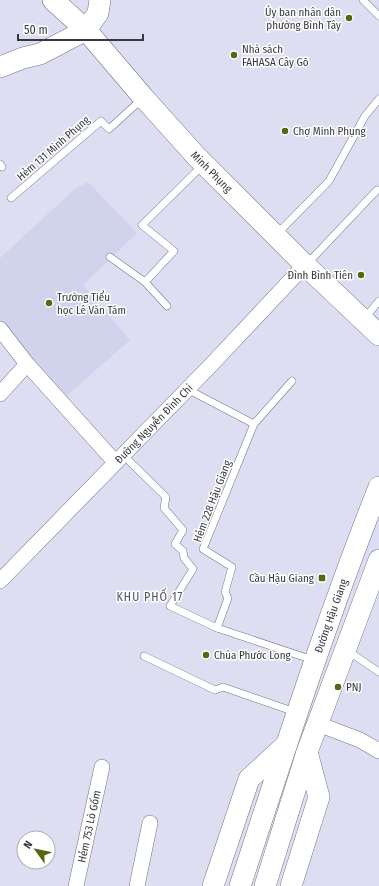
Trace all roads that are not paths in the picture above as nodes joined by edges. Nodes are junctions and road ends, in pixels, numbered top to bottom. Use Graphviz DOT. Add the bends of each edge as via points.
graph roads {
  1 [pos="53,0"];
  2 [pos="100,0"];
  3 [pos="363,0"];
  4 [pos="379,16"];
  5 [pos="86,30"];
  6 [pos="0,67"];
  7 [pos="143,98"];
  8 [pos="379,99"];
  9 [pos="205,164"];
  10 [pos="377,190"];
  11 [pos="11,198"];
  12 [pos="276,236"];
  13 [pos="110,257"];
  14 [pos="305,265"];
  15 [pos="145,282"];
  16 [pos="379,301"];
  17 [pos="167,306"];
  18 [pos="363,321"];
  19 [pos="0,329"];
  20 [pos="379,336"];
  21 [pos="27,364"];
  22 [pos="292,381"];
  23 [pos="187,389"];
  24 [pos="0,394"];
  25 [pos="254,424"];
  26 [pos="119,458"];
  27 [pos="379,487"];
  28 [pos="379,560"];
  29 [pos="0,581"];
  30 [pos="217,628"];
  31 [pos="346,650"];
  32 [pos="144,656"];
  33 [pos="315,661"];
  34 [pos="379,672"];
  35 [pos="297,712"];
  36 [pos="318,724"];
  37 [pos="286,745"];
  38 [pos="379,751"];
  39 [pos="307,752"];
  40 [pos="102,767"];
  41 [pos="150,823"];
  42 [pos="76,886"];
  43 [pos="137,886"];
  44 [pos="212,886"];
  45 [pos="240,886"];
  46 [pos="265,886"];
  47 [pos="291,886"];
  1 -- 5 [label="main road, Minh Phụng"];
  2 -- 5 [label="main road" via="98,13"];
  3 -- 4 [label="lane"];
  5 -- 6 [label="main road" via="40,54"];
  5 -- 7 [label="main road, Minh Phụng"];
  7 -- 9 [label="main road, Minh Phụng"];
  7 -- 11 [label="lane, Hẻm 131 Minh Phụng" via="110,129 101,121"];
  8 -- 12 [label="lane" via="365,116 329,180"];
  9 -- 12 [label="main road, Minh Phụng"];
  9 -- 15 [label="lane" via="142,225 174,251"];
  10 -- 14 [label="lane"];
  12 -- 14 [label="main road, Minh Phụng"];
  13 -- 15 [label="lane"];
  14 -- 18 [label="main road, Minh Phụng"];
  14 -- 23 [label="street, Đường Nguyễn Đình Chi"];
  15 -- 17 [label="lane"];
  16 -- 18 [label="lane"];
  18 -- 20 [label="main road, Minh Phụng"];
  19 -- 21 [label="street"];
  21 -- 24 [label="street"];
  21 -- 26 [label="street"];
  22 -- 25 [label="lane, Hẻm 228 Hậu Giang"];
  23 -- 25 [label="lane"];
  23 -- 26 [label="street, Đường Nguyễn Đình Chi"];
  25 -- 30 [label="lane, Hẻm 228 Hậu Giang" via="203,549 232,567 225,592 228,598"];
  26 -- 29 [label="street, Đường Nguyễn Đình Chi"];
  26 -- 30 [label="lane, Hẻm 228 Hậu Giang" via="166,497 164,508 184,530 174,544 183,551 184,558 193,569 170,606"];
  27 -- 33 [label="main road, Đường Hậu Giang"];
  28 -- 31 [label="main road"];
  30 -- 33 [label="lane, Hẻm 228 Hậu Giang"];
  31 -- 34 [label="lane"];
  31 -- 36 [label="main road"];
  32 -- 35 [label="lane" via="215,690 223,687"];
  33 -- 35 [label="main road, Đường Hậu Giang"];
  35 -- 37 [label="main road, Đường Hậu Giang"];
  36 -- 38 [label="street" via="360,740"];
  36 -- 39 [label="main road"];
  37 -- 44 [label="main road, Đường Hậu Giang" via="249,780"];
  37 -- 45 [label="main road, Đường Hậu Giang"];
  39 -- 46 [label="main road"];
  39 -- 47 [label="main road" via="320,797"];
  40 -- 42 [label="street, Hẻm 753 Lò Gốm"];
  41 -- 43 [label="street"];
}
